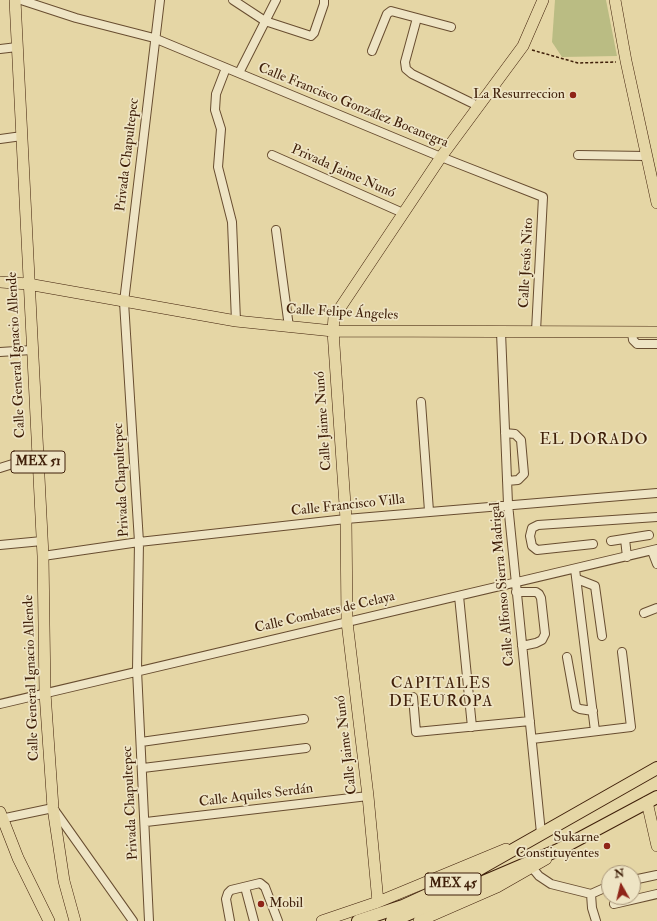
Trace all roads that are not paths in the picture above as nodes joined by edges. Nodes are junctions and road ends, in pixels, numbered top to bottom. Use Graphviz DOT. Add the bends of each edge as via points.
graph roads {
  1 [pos="15,0"];
  2 [pos="20,0"];
  3 [pos="160,0"];
  4 [pos="233,0"];
  5 [pos="276,0"];
  6 [pos="324,0"];
  7 [pos="543,0"];
  8 [pos="615,0"];
  9 [pos="417,18"];
  10 [pos="265,21"];
  11 [pos="451,27"];
  12 [pos="154,38"];
  13 [pos="18,47"];
  14 [pos="0,50"];
  15 [pos="372,51"];
  16 [pos="226,68"];
  17 [pos="239,73"];
  18 [pos="478,106"];
  19 [pos="22,136"];
  20 [pos="0,139"];
  21 [pos="272,155"];
  22 [pos="578,155"];
  23 [pos="646,156"];
  24 [pos="441,157"];
  25 [pos="653,170"];
  26 [pos="543,197"];
  27 [pos="657,203"];
  28 [pos="403,213"];
  29 [pos="276,230"];
  30 [pos="0,282"];
  31 [pos="28,284"];
  32 [pos="124,302"];
  33 [pos="236,321"];
  34 [pos="289,327"];
  35 [pos="333,331"];
  36 [pos="536,331"];
  37 [pos="501,332"];
  38 [pos="632,332"];
  39 [pos="657,332"];
  40 [pos="657,344"];
  41 [pos="32,350"];
  42 [pos="0,352"];
  43 [pos="421,402"];
  44 [pos="505,433"];
  45 [pos="38,456"];
  46 [pos="0,468"];
  47 [pos="507,481"];
  48 [pos="657,493"];
  49 [pos="508,504"];
  50 [pos="429,511"];
  51 [pos="657,517"];
  52 [pos="346,519"];
  53 [pos="649,535"];
  54 [pos="625,539"];
  55 [pos="42,541"];
  56 [pos="611,541"];
  57 [pos="138,542"];
  58 [pos="593,544"];
  59 [pos="0,545"];
  60 [pos="655,550"];
  61 [pos="43,556"];
  62 [pos="627,557"];
  63 [pos="657,564"];
  64 [pos="575,569"];
  65 [pos="577,579"];
  66 [pos="515,583"];
  67 [pos="516,592"];
  68 [pos="460,596"];
  69 [pos="657,608"];
  70 [pos="644,613"];
  71 [pos="348,622"];
  72 [pos="602,636"];
  73 [pos="522,646"];
  74 [pos="622,652"];
  75 [pos="567,657"];
  76 [pos="138,670"];
  77 [pos="45,693"];
  78 [pos="413,697"];
  79 [pos="0,704"];
  80 [pos="593,711"];
  81 [pos="304,719"];
  82 [pos="530,721"];
  83 [pos="472,727"];
  84 [pos="595,731"];
  85 [pos="532,739"];
  86 [pos="141,742"];
  87 [pos="306,748"];
  88 [pos="143,768"];
  89 [pos="657,768"];
  90 [pos="368,796"];
  91 [pos="652,800"];
  92 [pos="53,808"];
  93 [pos="1,817"];
  94 [pos="146,822"];
  95 [pos="541,833"];
  96 [pos="657,842"];
  97 [pos="18,858"];
  98 [pos="530,866"];
  99 [pos="657,875"];
  100 [pos="641,878"];
  101 [pos="245,887"];
  102 [pos="601,889"];
  103 [pos="591,894"];
  104 [pos="657,894"];
  105 [pos="641,898"];
  106 [pos="378,902"];
  107 [pos="42,921"];
  108 [pos="49,921"];
  109 [pos="75,921"];
  110 [pos="133,921"];
  111 [pos="149,921"];
  112 [pos="230,921"];
  113 [pos="254,921"];
  114 [pos="278,921"];
  115 [pos="322,921"];
  116 [pos="358,921"];
  117 [pos="392,921"];
  118 [pos="419,921"];
  119 [pos="596,921"];
  1 -- 13 [label="main road, Calle General Ignacio Allende / MEX 51"];
  2 -- 12 [label="street, Calle Francisco González Bocanegra" via="76,18"];
  3 -- 12 [label="street, Privada Chapultepec"];
  4 -- 10 [label="street"];
  5 -- 10 [label="street"];
  6 -- 10 [label="street" via="314,33 310,36"];
  7 -- 18 [label="main road, Calle Jaime Nunó" via="523,46"];
  8 -- 23 [label="main road"];
  9 -- 11 [label="street"];
  9 -- 15 [label="street" via="390,11"];
  9 -- 18 [label="street" via="405,62 406,69"];
  10 -- 17 [label="street"];
  12 -- 16 [label="street, Calle Francisco González Bocanegra"];
  12 -- 32 [label="street, Privada Chapultepec"];
  13 -- 14 [label="street"];
  13 -- 19 [label="main road, Calle General Ignacio Allende / MEX 51"];
  16 -- 17 [label="street, Calle Francisco González Bocanegra"];
  16 -- 33 [label="street" via="216,94 215,110 221,129 218,167 232,222"];
  17 -- 24 [label="street, Calle Francisco González Bocanegra"];
  18 -- 24 [label="main road, Calle Jaime Nunó"];
  19 -- 20 [label="street"];
  19 -- 31 [label="main road, Calle General Ignacio Allende / MEX 51"];
  21 -- 28 [label="street, Privada Jaime Nunó"];
  22 -- 23 [label="street"];
  23 -- 25 [label="main road"];
  24 -- 26 [label="street, Calle Francisco González Bocanegra"];
  24 -- 28 [label="main road, Calle Jaime Nunó"];
  25 -- 27 [label="main road"];
  26 -- 36 [label="street, Calle Jesús Nito"];
  28 -- 35 [label="main road, Calle Jaime Nunó" via="334,317"];
  29 -- 34 [label="street"];
  30 -- 31 [label="main road, Calle Felipe Ángeles"];
  31 -- 32 [label="main road, Calle Felipe Ángeles"];
  31 -- 41 [label="main road, Calle General Ignacio Allende / MEX 51"];
  32 -- 33 [label="main road, Calle Felipe Ángeles"];
  32 -- 57 [label="street, Privada Chapultepec"];
  33 -- 34 [label="main road, Calle Felipe Ángeles"];
  34 -- 35 [label="main road, Calle Felipe Ángeles"];
  35 -- 37 [label="main road, Calle Felipe Ángeles"];
  35 -- 52 [label="main road, Calle Jaime Nunó"];
  36 -- 37 [label="main road, Calle Felipe Ángeles"];
  36 -- 38 [label="main road, Calle Felipe Ángeles"];
  37 -- 44 [label="street, Calle Alfonso Sierra Madrigal"];
  38 -- 39 [label="main road, Calle Felipe Ángeles"];
  38 -- 40 [label="street" via="633,340 637,344"];
  41 -- 42 [label="street"];
  41 -- 45 [label="main road, Calle General Ignacio Allende / MEX 51"];
  43 -- 50 [label="street"];
  44 -- 47 [label="street, Calle Alfonso Sierra Madrigal"];
  44 -- 47 [label="street" via="515,434 521,440 524,474 518,480"];
  45 -- 46 [label="street"];
  45 -- 55 [label="main road, Calle General Ignacio Allende / MEX 51"];
  47 -- 49 [label="street, Calle Alfonso Sierra Madrigal"];
  48 -- 49 [label="street, Calle Francisco Villa"];
  49 -- 50 [label="street, Calle Francisco Villa"];
  49 -- 66 [label="street, Calle Alfonso Sierra Madrigal"];
  50 -- 52 [label="street, Calle Francisco Villa"];
  51 -- 58 [label="street" via="538,525 532,528 530,536 532,546 537,550"];
  52 -- 57 [label="street, Calle Francisco Villa"];
  52 -- 71 [label="main road, Calle Jaime Nunó"];
  53 -- 54 [label="street"];
  54 -- 56 [label="street"];
  54 -- 62 [label="street"];
  55 -- 59 [label="street"];
  55 -- 61 [label="main road, Calle General Ignacio Allende / MEX 51"];
  57 -- 61 [label="street, Calle Francisco Villa"];
  57 -- 76 [label="street, Privada Chapultepec"];
  60 -- 62 [label="street, Calle Combates de Celaya"];
  60 -- 63 [label="street"];
  61 -- 77 [label="main road, Calle General Ignacio Allende / MEX 51"];
  62 -- 64 [label="street, Calle Combates de Celaya"];
  64 -- 65 [label="street"];
  64 -- 66 [label="street, Calle Combates de Celaya"];
  65 -- 72 [label="street" via="595,586"];
  65 -- 80 [label="street"];
  66 -- 67 [label="street, Calle Alfonso Sierra Madrigal"];
  66 -- 68 [label="street, Calle Combates de Celaya"];
  67 -- 73 [label="street, Calle Alfonso Sierra Madrigal"];
  67 -- 73 [label="street" via="539,594 545,634 542,640"];
  68 -- 71 [label="street, Calle Combates de Celaya"];
  68 -- 83 [label="street"];
  69 -- 70 [label="street"];
  71 -- 76 [label="street, Calle Combates de Celaya"];
  71 -- 90 [label="main road, Calle Jaime Nunó"];
  73 -- 82 [label="street, Calle Alfonso Sierra Madrigal"];
  74 -- 84 [label="street" via="631,727"];
  75 -- 80 [label="street" via="576,706"];
  76 -- 77 [label="street, Calle Combates de Celaya"];
  76 -- 86 [label="street, Privada Chapultepec"];
  77 -- 79 [label="street, Calle Combates de Celaya"];
  77 -- 92 [label="main road, Calle General Ignacio Allende / MEX 51"];
  78 -- 83 [label="street" via="416,732"];
  80 -- 84 [label="street"];
  81 -- 86 [label="street"];
  82 -- 83 [label="street"];
  82 -- 85 [label="street, Calle Alfonso Sierra Madrigal"];
  84 -- 85 [label="street"];
  85 -- 95 [label="street, Calle Alfonso Sierra Madrigal"];
  86 -- 88 [label="street, Privada Chapultepec"];
  87 -- 88 [label="street"];
  88 -- 94 [label="street, Privada Chapultepec"];
  89 -- 95 [label="highway, MEX 45"];
  90 -- 94 [label="street, Calle Aquiles Serdán"];
  90 -- 106 [label="main road, Calle Jaime Nunó"];
  91 -- 96 [label="main road"];
  91 -- 98 [label="highway, MEX 45"];
  92 -- 93 [label="street"];
  92 -- 109 [label="main road, Calle General Ignacio Allende / MEX 51" via="64,881"];
  92 -- 110 [label="street"];
  93 -- 97 [label="main road"];
  94 -- 111 [label="street, Privada Chapultepec"];
  95 -- 106 [label="main road"];
  95 -- 116 [label="highway, MEX 45" via="460,880 403,906"];
  97 -- 107 [label="main road" via="21,879"];
  97 -- 108 [label="main road"];
  98 -- 103 [label="street" via="551,884"];
  98 -- 117 [label="highway, MEX 45"];
  98 -- 118 [label="main road" via="497,887"];
  99 -- 100 [label="street"];
  101 -- 112 [label="street" via="228,893 226,899"];
  101 -- 113 [label="street"];
  101 -- 114 [label="street" via="262,884"];
  102 -- 103 [label="street"];
  103 -- 119 [label="street"];
  104 -- 105 [label="street"];
  106 -- 115 [label="main road"];
}
